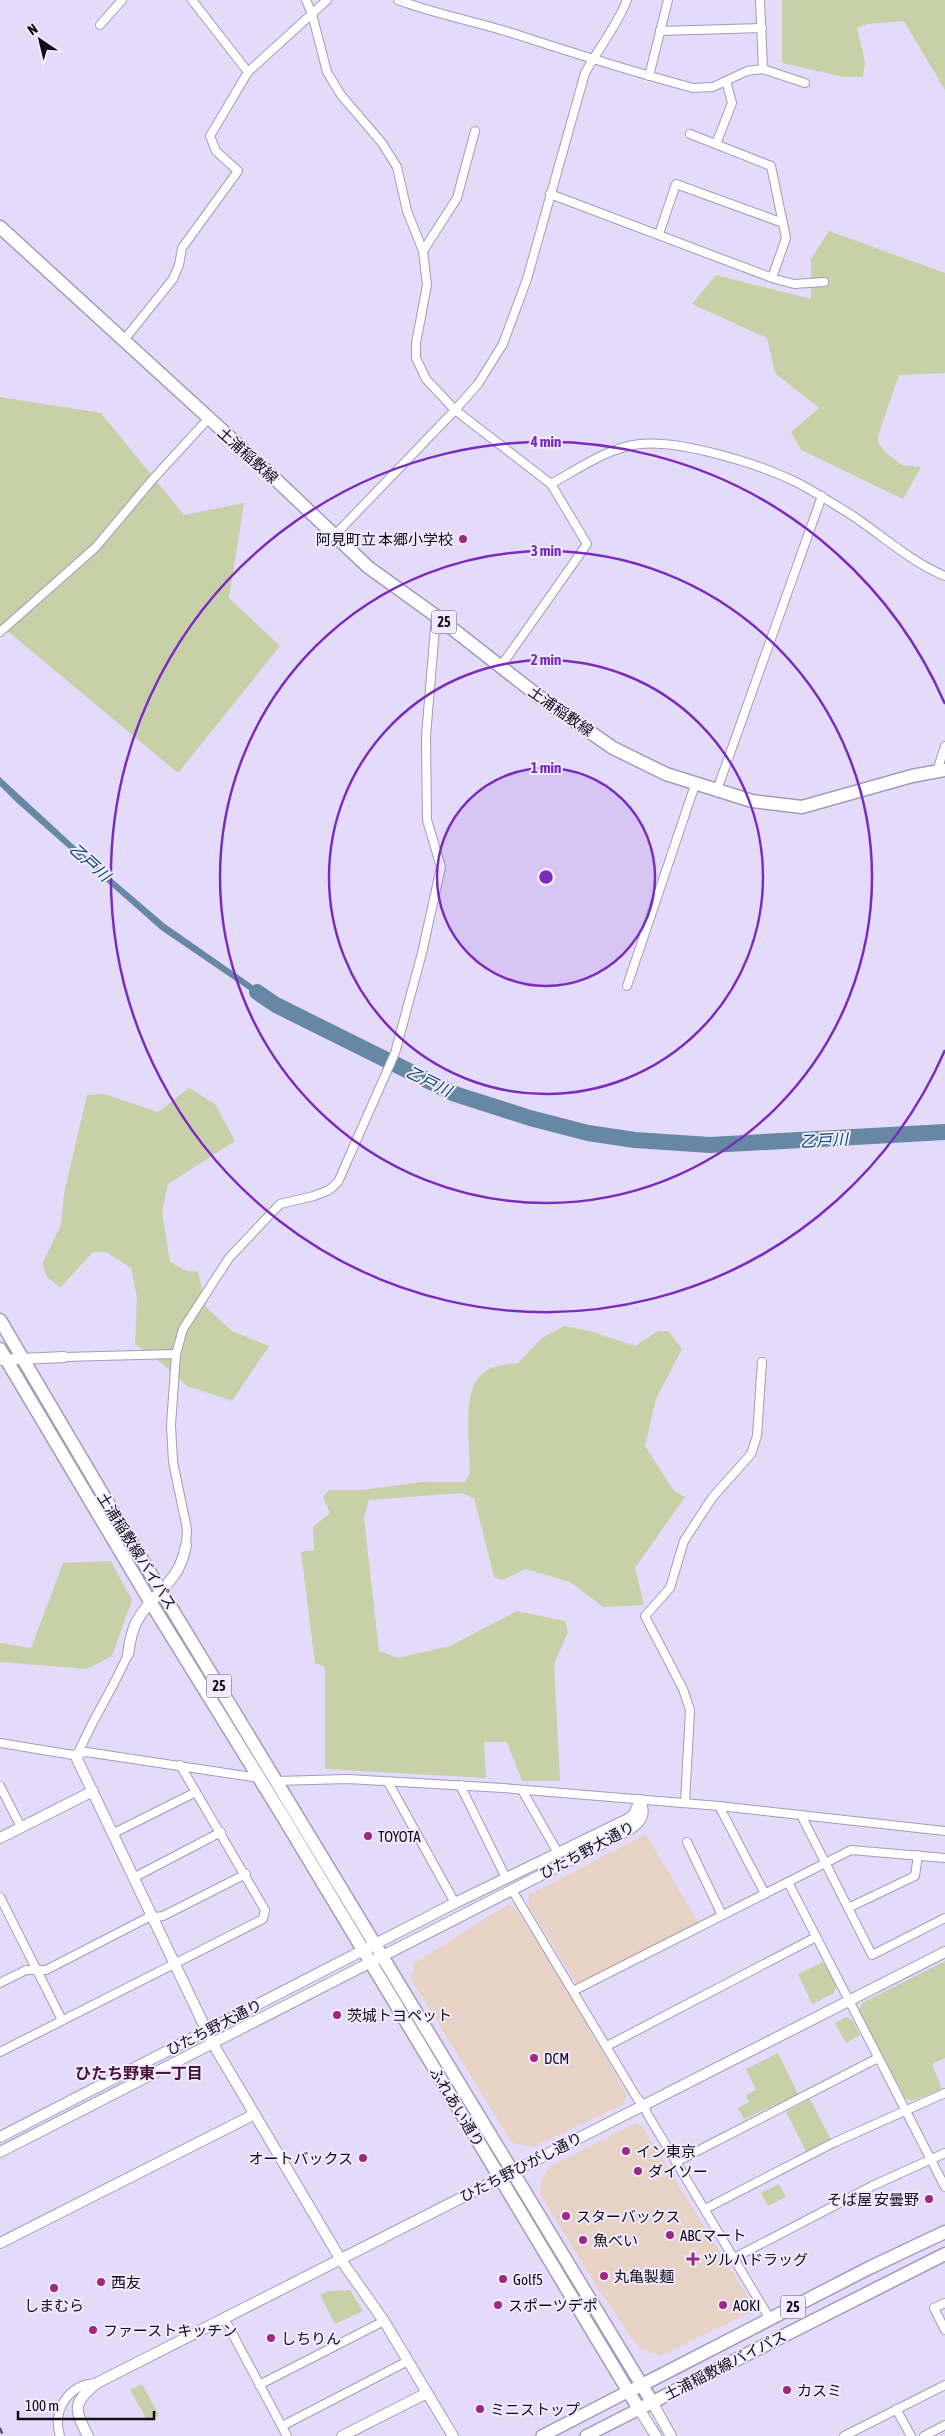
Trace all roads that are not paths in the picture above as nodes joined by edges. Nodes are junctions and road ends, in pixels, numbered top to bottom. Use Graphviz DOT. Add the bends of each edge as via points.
graph roads {
  1 [pos="122,0"];
  2 [pos="192,0"];
  3 [pos="306,0"];
  4 [pos="327,0"];
  5 [pos="398,0"];
  6 [pos="627,0"];
  7 [pos="668,0"];
  8 [pos="760,0"];
  9 [pos="312,14"];
  10 [pos="100,25"];
  11 [pos="762,28"];
  12 [pos="660,31"];
  13 [pos="592,59"];
  14 [pos="763,69"];
  15 [pos="248,72"];
  16 [pos="649,76"];
  17 [pos="726,81"];
  18 [pos="805,83"];
  19 [pos="475,131"];
  20 [pos="690,134"];
  21 [pos="716,144"];
  22 [pos="550,194"];
  23 [pos="784,224"];
  24 [pos="0,227"];
  25 [pos="659,234"];
  26 [pos="423,251"];
  27 [pos="772,278"];
  28 [pos="824,282"];
  29 [pos="124,340"];
  30 [pos="455,410"];
  31 [pos="208,419"];
  32 [pos="551,484"];
  33 [pos="822,496"];
  34 [pos="335,535"];
  35 [pos="945,576"];
  36 [pos="436,616"];
  37 [pos="0,632"];
  38 [pos="501,666"];
  39 [pos="945,746"];
  40 [pos="941,771"];
  41 [pos="696,782"];
  42 [pos="717,790"];
  43 [pos="627,986"];
  44 [pos="0,1320"];
  45 [pos="176,1354"];
  46 [pos="2,1356"];
  47 [pos="64,1357"];
  48 [pos="21,1358"];
  49 [pos="762,1362"];
  50 [pos="186,1545"];
  51 [pos="163,1591"];
  52 [pos="151,1603"];
  53 [pos="128,1654"];
  54 [pos="0,1743"];
  55 [pos="78,1754"];
  56 [pos="180,1765"];
  57 [pos="259,1778"];
  58 [pos="276,1781"];
  59 [pos="388,1782"];
  60 [pos="460,1785"];
  61 [pos="0,1786"];
  62 [pos="522,1790"];
  63 [pos="93,1791"];
  64 [pos="196,1792"];
  65 [pos="640,1800"];
  66 [pos="685,1803"];
  67 [pos="719,1806"];
  68 [pos="801,1815"];
  69 [pos="21,1828"];
  70 [pos="221,1832"];
  71 [pos="945,1832"];
  72 [pos="114,1833"];
  73 [pos="0,1838"];
  74 [pos="686,1842"];
  75 [pos="558,1853"];
  76 [pos="918,1855"];
  77 [pos="945,1858"];
  78 [pos="825,1863"];
  79 [pos="246,1874"];
  80 [pos="135,1877"];
  81 [pos="506,1878"];
  82 [pos="788,1882"];
  83 [pos="512,1890"];
  84 [pos="765,1894"];
  85 [pos="1,1902"];
  86 [pos="455,1903"];
  87 [pos="848,1908"];
  88 [pos="722,1915"];
  89 [pos="154,1918"];
  90 [pos="944,1920"];
  91 [pos="816,1937"];
  92 [pos="370,1948"];
  93 [pos="945,1952"];
  94 [pos="377,1959"];
  95 [pos="175,1963"];
  96 [pos="38,1970"];
  97 [pos="0,1983"];
  98 [pos="573,1991"];
  99 [pos="850,2001"];
  100 [pos="62,2020"];
  101 [pos="207,2030"];
  102 [pos="213,2044"];
  103 [pos="606,2046"];
  104 [pos="0,2052"];
  105 [pos="878,2058"];
  106 [pos="945,2093"];
  107 [pos="644,2106"];
  108 [pos="906,2109"];
  109 [pos="253,2115"];
  110 [pos="0,2137"];
  111 [pos="0,2152"];
  112 [pos="945,2153"];
  113 [pos="931,2159"];
  114 [pos="676,2162"];
  115 [pos="513,2171"];
  116 [pos="499,2178"];
  117 [pos="945,2187"];
  118 [pos="705,2209"];
  119 [pos="945,2232"];
  120 [pos="0,2243"];
  121 [pos="945,2254"];
  122 [pos="734,2258"];
  123 [pos="341,2260"];
  124 [pos="945,2303"];
  125 [pos="224,2318"];
  126 [pos="770,2319"];
  127 [pos="384,2321"];
  128 [pos="945,2330"];
  129 [pos="408,2361"];
  130 [pos="96,2383"];
  131 [pos="945,2384"];
  132 [pos="259,2385"];
  133 [pos="642,2385"];
  134 [pos="629,2391"];
  135 [pos="427,2393"];
  136 [pos="652,2402"];
  137 [pos="639,2409"];
  138 [pos="896,2409"];
  139 [pos="945,2425"];
  140 [pos="282,2426"];
  141 [pos="60,2436"];
  142 [pos="88,2436"];
  143 [pos="287,2436"];
  144 [pos="342,2436"];
  145 [pos="453,2436"];
  146 [pos="542,2436"];
  147 [pos="586,2436"];
  148 [pos="656,2436"];
  149 [pos="671,2436"];
  150 [pos="844,2436"];
  151 [pos="911,2436"];
  152 [pos="924,2436"];
  1 -- 10 [label="street"];
  2 -- 15 [label="street"];
  3 -- 9 [label="street"];
  4 -- 9 [label="street"];
  5 -- 13 [label="street"];
  6 -- 13 [label="street"];
  7 -- 12 [label="street"];
  8 -- 11 [label="street"];
  9 -- 15 [label="street"];
  9 -- 26 [label="street" via="327,72 397,167 407,212"];
  11 -- 12 [label="street"];
  11 -- 14 [label="street"];
  12 -- 16 [label="street"];
  13 -- 16 [label="street"];
  13 -- 22 [label="street" via="584,73"];
  14 -- 17 [label="street" via="747,71"];
  14 -- 18 [label="street"];
  15 -- 29 [label="street" via="210,136 216,150 238,171 182,248 172,279"];
  16 -- 17 [label="street" via="693,88 713,87"];
  17 -- 21 [label="street" via="732,102"];
  19 -- 26 [label="street" via="457,198"];
  20 -- 21 [label="street"];
  21 -- 23 [label="street" via="771,166"];
  22 -- 25 [label="street"];
  22 -- 30 [label="street" via="527,279 503,344 478,384"];
  23 -- 25 [label="street" via="676,184"];
  23 -- 27 [label="street" via="786,238"];
  24 -- 29 [label="main road, 土浦稲敷線 / 25"];
  25 -- 27 [label="street"];
  26 -- 30 [label="street" via="426,285 416,358 426,379"];
  27 -- 28 [label="street" via="794,284"];
  29 -- 31 [label="main road, 土浦稲敷線 / 25"];
  30 -- 32 [label="street"];
  30 -- 34 [label="street"];
  31 -- 34 [label="main road, 土浦稲敷線 / 25"];
  31 -- 37 [label="street" via="96,546"];
  32 -- 33 [label="street" via="615,450 640,444 671,444 750,465 796,482"];
  32 -- 38 [label="street" via="587,544"];
  33 -- 35 [label="street" via="920,564"];
  33 -- 42 [label="street"];
  34 -- 36 [label="main road, 土浦稲敷線 / 25" via="368,568"];
  36 -- 38 [label="main road, 土浦稲敷線 / 25"];
  36 -- 45 [label="street" via="426,736 427,820 441,867 422,953 393,1056 338,1182 314,1196 280,1204 228,1258 183,1329"];
  38 -- 41 [label="main road, 土浦稲敷線 / 25" via="613,748 666,774"];
  39 -- 40 [label="street"];
  40 -- 42 [label="main road, 土浦稲敷線 / 25" via="802,807 752,801"];
  41 -- 42 [label="main road, 土浦稲敷線 / 25"];
  41 -- 43 [label="street"];
  44 -- 48 [label="main road, 土浦稲敷線バイパス / 25"];
  45 -- 47 [label="street"];
  45 -- 50 [label="street" via="171,1426 178,1493 187,1529"];
  46 -- 48 [label="street"];
  46 -- 52 [label="main road, 土浦稲敷線バイパス / 25"];
  47 -- 48 [label="street"];
  48 -- 51 [label="main road, 土浦稲敷線バイパス / 25"];
  49 -- 66 [label="street" via="757,1436 750,1454 712,1498 684,1541 670,1588 645,1616 683,1689 690,1710"];
  50 -- 51 [label="street" via="180,1569"];
  51 -- 52 [label="street"];
  51 -- 58 [label="main road, 土浦稲敷線バイパス / 25"];
  52 -- 53 [label="street" via="136,1622"];
  52 -- 57 [label="main road, 土浦稲敷線バイパス / 25"];
  53 -- 55 [label="street"];
  54 -- 55 [label="street"];
  55 -- 56 [label="street" via="86,1752"];
  55 -- 63 [label="street" via="77,1759"];
  56 -- 57 [label="street" via="213,1773"];
  56 -- 64 [label="street"];
  57 -- 92 [label="main road, ふれあい通り / 25"];
  58 -- 59 [label="street" via="348,1779"];
  58 -- 92 [label="main road, ふれあい通り / 25"];
  59 -- 60 [label="street"];
  59 -- 86 [label="street"];
  60 -- 62 [label="street"];
  60 -- 81 [label="street"];
  61 -- 69 [label="street"];
  62 -- 65 [label="street"];
  62 -- 75 [label="street"];
  63 -- 69 [label="street"];
  63 -- 72 [label="street"];
  64 -- 70 [label="street"];
  64 -- 72 [label="street"];
  65 -- 66 [label="street"];
  65 -- 75 [label="street, ひたち野大通り" via="628,1819"];
  65 -- 83 [label="street, ひたち野大通り" via="644,1808 640,1822"];
  66 -- 67 [label="street"];
  67 -- 68 [label="street"];
  67 -- 84 [label="street"];
  68 -- 71 [label="street"];
  68 -- 78 [label="street"];
  69 -- 73 [label="street"];
  70 -- 79 [label="street"];
  70 -- 80 [label="street"];
  72 -- 80 [label="street"];
  74 -- 88 [label="street"];
  75 -- 81 [label="street, ひたち野大通り"];
  76 -- 77 [label="street"];
  76 -- 78 [label="street" via="851,1850"];
  76 -- 87 [label="street" via="915,1876"];
  78 -- 82 [label="street"];
  78 -- 87 [label="street"];
  79 -- 89 [label="street"];
  79 -- 95 [label="street" via="265,1910 263,1919"];
  80 -- 89 [label="street"];
  81 -- 86 [label="street, ひたち野大通り"];
  82 -- 84 [label="street"];
  82 -- 91 [label="street"];
  83 -- 94 [label="street, ひたち野大通り"];
  83 -- 98 [label="street"];
  84 -- 88 [label="street"];
  85 -- 96 [label="street"];
  86 -- 92 [label="street, ひたち野大通り"];
  87 -- 90 [label="street" via="872,1955"];
  88 -- 98 [label="street"];
  89 -- 95 [label="street"];
  89 -- 96 [label="street" via="147,1918 46,1970"];
  91 -- 99 [label="street"];
  91 -- 103 [label="street"];
  92 -- 94 [label="main road, ふれあい通り / 25"];
  92 -- 101 [label="street, ひたち野大通り"];
  93 -- 99 [label="street, ひたち野ひがし通り"];
  94 -- 102 [label="street, ひたち野大通り"];
  94 -- 115 [label="main road, ふれあい通り / 25"];
  94 -- 116 [label="main road, ふれあい通り / 25"];
  95 -- 100 [label="street"];
  95 -- 101 [label="street"];
  96 -- 97 [label="street" via="26,1970"];
  96 -- 100 [label="street"];
  98 -- 103 [label="street"];
  99 -- 105 [label="street"];
  99 -- 107 [label="street, ひたち野ひがし通り"];
  100 -- 104 [label="street"];
  101 -- 102 [label="street"];
  101 -- 110 [label="street, ひたち野大通り"];
  102 -- 109 [label="street"];
  102 -- 111 [label="street, ひたち野大通り"];
  103 -- 107 [label="street"];
  105 -- 108 [label="street"];
  105 -- 114 [label="street"];
  106 -- 108 [label="street"];
  107 -- 114 [label="street"];
  107 -- 115 [label="street, ひたち野ひがし通り"];
  108 -- 113 [label="street"];
  108 -- 118 [label="street"];
  109 -- 120 [label="street"];
  109 -- 123 [label="street"];
  112 -- 113 [label="street"];
  113 -- 117 [label="street"];
  113 -- 122 [label="street"];
  114 -- 118 [label="street"];
  115 -- 116 [label="street, ひたち野ひがし通り"];
  115 -- 133 [label="main road, ふれあい通り / 25"];
  116 -- 123 [label="street, ひたち野ひがし通り"];
  116 -- 134 [label="main road, ふれあい通り / 25"];
  118 -- 122 [label="street"];
  119 -- 126 [label="main road, 土浦稲敷線バイパス / 25"];
  121 -- 136 [label="main road, 土浦稲敷線バイパス / 25"];
  122 -- 126 [label="street"];
  123 -- 125 [label="street, ひたち野ひがし通り"];
  123 -- 127 [label="street"];
  124 -- 128 [label="street" via="934,2308"];
  125 -- 130 [label="street, ひたち野ひがし通り"];
  125 -- 132 [label="street"];
  126 -- 133 [label="main road, 土浦稲敷線バイパス / 25"];
  127 -- 129 [label="street"];
  127 -- 132 [label="street"];
  129 -- 135 [label="street"];
  129 -- 140 [label="street"];
  130 -- 141 [label="street" via="84,2384 63,2401 58,2427"];
  130 -- 142 [label="street" via="83,2394 77,2406 79,2419"];
  131 -- 138 [label="street"];
  132 -- 140 [label="street"];
  133 -- 134 [label="main road, 土浦稲敷線バイパス"];
  133 -- 136 [label="main road, ふれあい通り / 25"];
  134 -- 137 [label="main road, ふれあい通り / 25"];
  134 -- 146 [label="main road"];
  135 -- 144 [label="street"];
  135 -- 145 [label="street"];
  136 -- 137 [label="main road, 土浦稲敷線バイパス / 25"];
  136 -- 149 [label="street, ふれあい通り"];
  137 -- 147 [label="main road"];
  137 -- 148 [label="street, ふれあい通り"];
  138 -- 150 [label="street"];
  138 -- 151 [label="street"];
  139 -- 152 [label="street"];
  140 -- 143 [label="street"];
}
